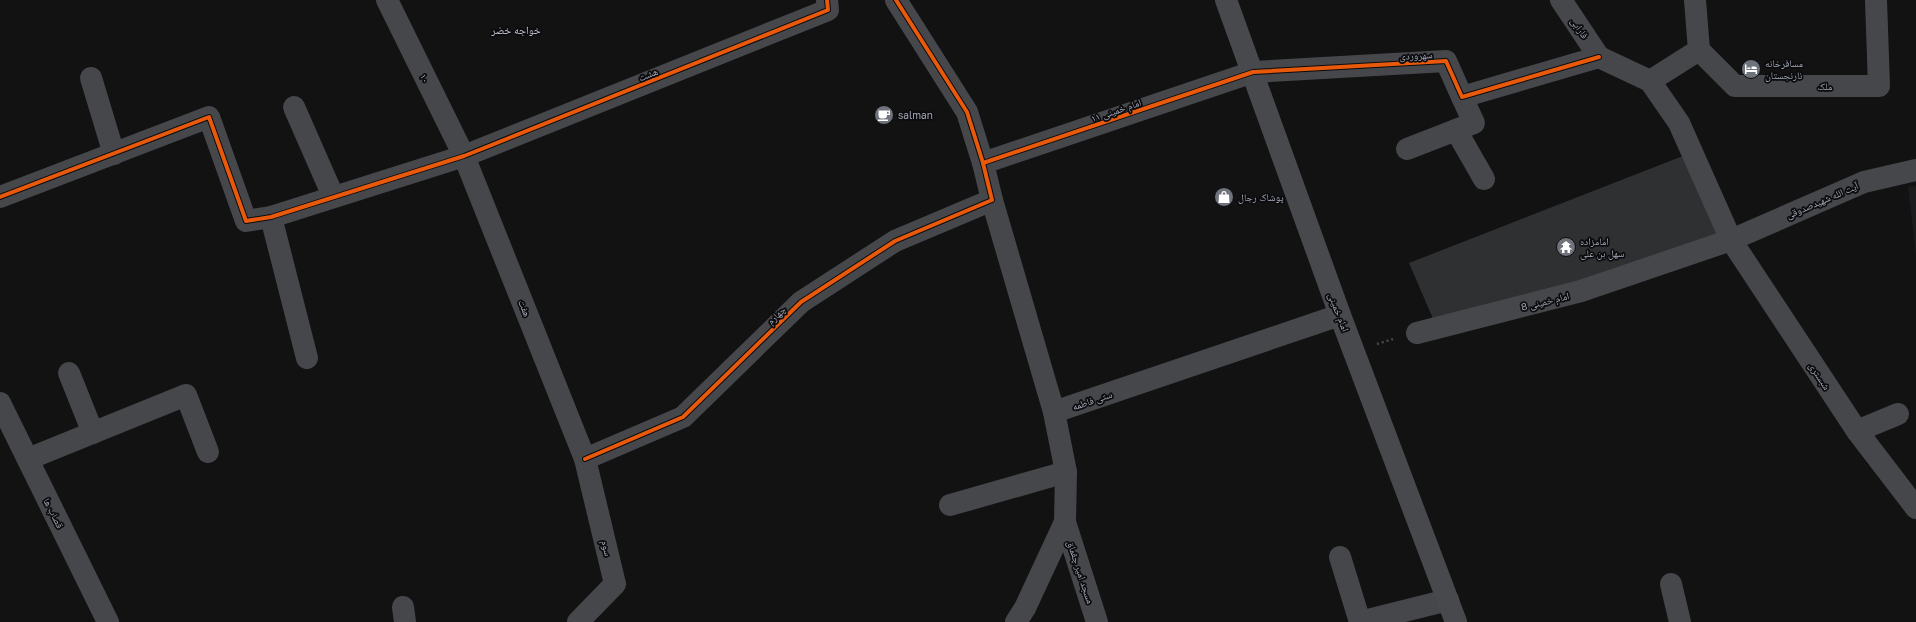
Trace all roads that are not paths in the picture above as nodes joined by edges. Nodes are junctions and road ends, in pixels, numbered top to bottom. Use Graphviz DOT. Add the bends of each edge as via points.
graph roads {
  1 [pos="387,0"];
  2 [pos="827,0"];
  3 [pos="896,0"];
  4 [pos="1226,0"];
  5 [pos="1561,0"];
  6 [pos="1695,0"];
  7 [pos="1876,0"];
  8 [pos="1699,50"];
  9 [pos="1599,57"];
  10 [pos="1253,72"];
  11 [pos="91,78"];
  12 [pos="1650,81"];
  13 [pos="1462,96"];
  14 [pos="294,107"];
  15 [pos="1456,130"];
  16 [pos="1407,149"];
  17 [pos="114,154"];
  18 [pos="464,156"];
  19 [pos="984,163"];
  20 [pos="1916,170"];
  21 [pos="1484,179"];
  22 [pos="333,196"];
  23 [pos="0,197"];
  24 [pos="992,200"];
  25 [pos="272,217"];
  26 [pos="1731,240"];
  27 [pos="1340,315"];
  28 [pos="1417,333"];
  29 [pos="307,358"];
  30 [pos="69,373"];
  31 [pos="1054,412"];
  32 [pos="3,413"];
  33 [pos="1898,414"];
  34 [pos="1857,432"];
  35 [pos="92,433"];
  36 [pos="208,452"];
  37 [pos="28,459"];
  38 [pos="585,459"];
  39 [pos="1066,472"];
  40 [pos="950,505"];
  41 [pos="1916,508"];
  42 [pos="1065,522"];
  43 [pos="1340,557"];
  44 [pos="1671,584"];
  45 [pos="1448,600"];
  46 [pos="108,622"];
  47 [pos="578,622"];
  48 [pos="1016,622"];
  49 [pos="1097,622"];
  50 [pos="1456,622"];
  51 [pos="1680,622"];
  1 -- 18 [label="street, ۱۰"];
  2 -- 18 [label="street, هشت" via="828,10"];
  3 -- 19 [label="street" via="967,112"];
  4 -- 10 [label="main road, امام خمینی"];
  5 -- 9 [label="street, فارابی"];
  6 -- 8 [label="street"];
  7 -- 8 [label="street, ملک" via="1879,86 1735,86"];
  8 -- 12 [label="street"];
  9 -- 12 [label="street"];
  9 -- 13 [label="street"];
  10 -- 13 [label="street, سهروردی" via="1446,61"];
  10 -- 19 [label="street, امام خمینی ۱۱"];
  10 -- 27 [label="main road, امام خمینی"];
  11 -- 17 [label="street"];
  12 -- 26 [label="street, شبستری" via="1679,123"];
  13 -- 15 [label="street" via="1474,123"];
  14 -- 22 [label="street"];
  15 -- 16 [label="street"];
  15 -- 21 [label="street"];
  17 -- 23 [label="street"];
  17 -- 25 [label="street" via="209,117 246,221"];
  18 -- 22 [label="street"];
  18 -- 38 [label="street, هفت"];
  19 -- 24 [label="street"];
  20 -- 26 [label="street, آیت الله شهیدصدوقی" via="1864,182"];
  22 -- 25 [label="street"];
  24 -- 31 [label="street"];
  24 -- 38 [label="street, چهارم" via="895,241 801,302 683,417"];
  25 -- 29 [label="street"];
  26 -- 28 [label="street, امام خمینی 8" via="1582,291"];
  26 -- 34 [label="street, شبستری"];
  27 -- 31 [label="street, ستی فاطمه"];
  27 -- 45 [label="main road, امام خمینی"];
  30 -- 35 [label="street"];
  31 -- 39 [label="street"];
  32 -- 37 [label="street, قصاب ها"];
  33 -- 34 [label="street"];
  34 -- 41 [label="street, شبستری"];
  35 -- 36 [label="street" via="186,395"];
  35 -- 37 [label="street"];
  37 -- 46 [label="street, قصاب ها"];
  38 -- 47 [label="street, سوم" via="616,584"];
  39 -- 40 [label="street"];
  39 -- 42 [label="street"];
  42 -- 48 [label="street" via="1026,608"];
  42 -- 49 [label="street, مسجد امیر چقماق"];
  43 -- 45 [label="street" via="1360,622"];
  44 -- 51 [label="street"];
  45 -- 50 [label="main road, امام خمینی"];
}
